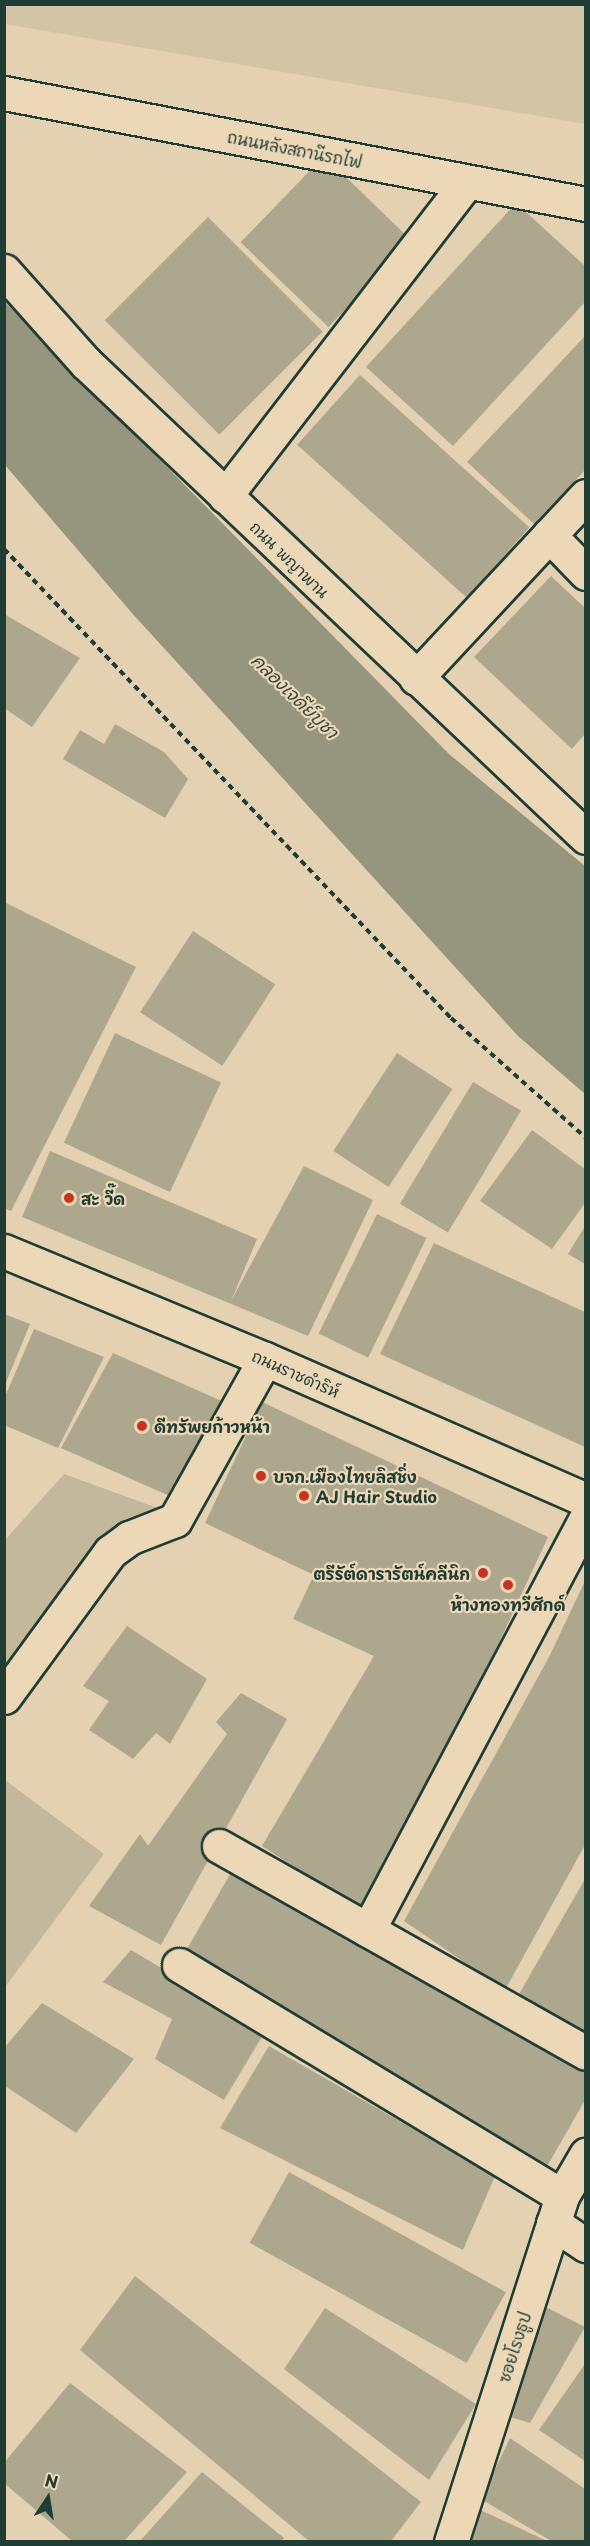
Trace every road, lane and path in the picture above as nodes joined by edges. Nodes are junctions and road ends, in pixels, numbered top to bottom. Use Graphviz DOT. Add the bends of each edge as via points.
graph roads {
  1 [pos="4,93"];
  2 [pos="467,182"];
  3 [pos="585,204"];
  4 [pos="4,271"];
  5 [pos="225,496"];
  6 [pos="585,496"];
  7 [pos="549,535"];
  8 [pos="4,549"];
  9 [pos="585,573"];
  10 [pos="416,678"];
  11 [pos="585,837"];
  12 [pos="585,1138"];
  13 [pos="4,1251"];
  14 [pos="265,1359"];
  15 [pos="585,1500"];
  16 [pos="585,1518"];
  17 [pos="4,1697"];
  18 [pos="219,1846"];
  19 [pos="368,1930"];
  20 [pos="179,1965"];
  21 [pos="585,2053"];
  22 [pos="585,2156"];
  23 [pos="558,2210"];
  24 [pos="585,2245"];
  25 [pos="451,2541"];
  1 -- 2 [label="street, ถนนหลังสถานีรถไฟ"];
  2 -- 3 [label="street, ถนนหลังสถานีรถไฟ"];
  2 -- 5 [label="street"];
  4 -- 5 [label="street, ถนน พญาพาน" via="86,363"];
  5 -- 10 [label="street, ถนน พญาพาน"];
  6 -- 7 [label="street"];
  7 -- 9 [label="street"];
  7 -- 10 [label="street"];
  8 -- 12 [label="path" via="451,1018"];
  10 -- 11 [label="street, ถนน พญาพาน"];
  13 -- 14 [label="street, ถนนราชดำริห์"];
  14 -- 15 [label="street, ถนนราชดำริห์"];
  14 -- 17 [label="street" via="175,1520 129,1538 110,1552"];
  16 -- 19 [label="street"];
  18 -- 19 [label="street"];
  19 -- 21 [label="street"];
  20 -- 23 [label="street"];
  22 -- 23 [label="street, ซอยโรงธูป"];
  23 -- 24 [label="street"];
  23 -- 25 [label="street, ซอยโรงธูป"];
}
